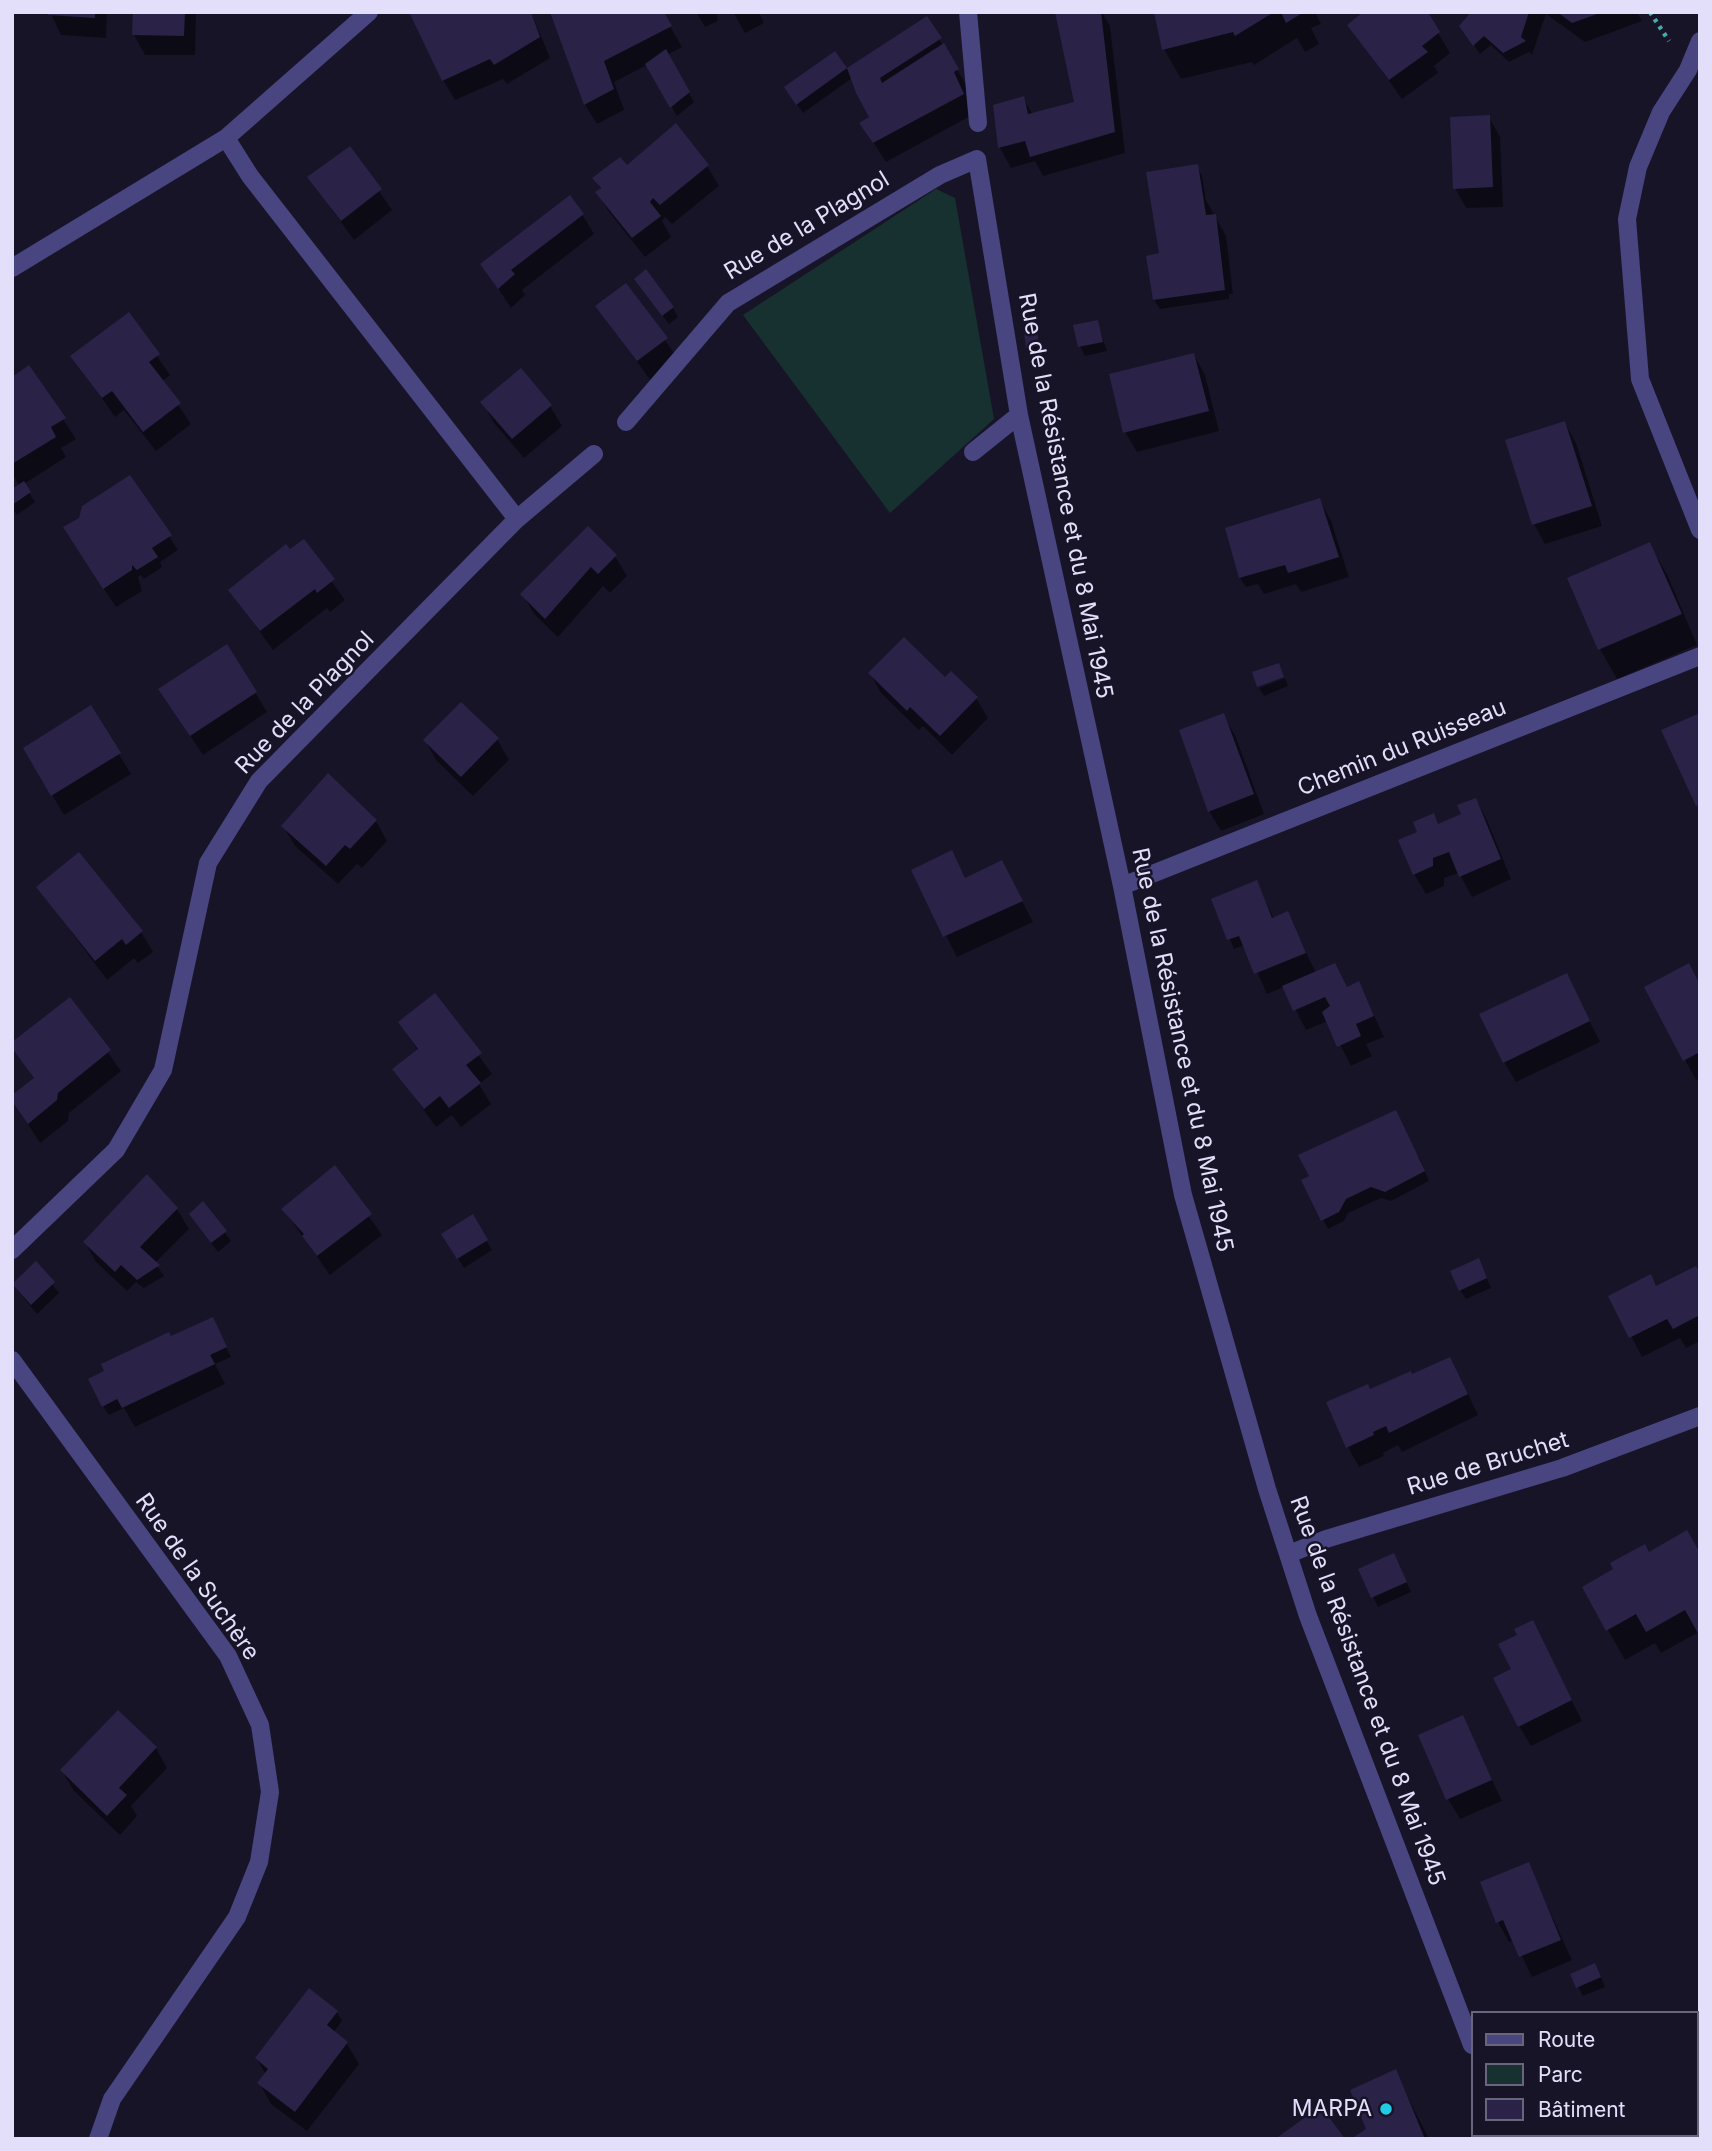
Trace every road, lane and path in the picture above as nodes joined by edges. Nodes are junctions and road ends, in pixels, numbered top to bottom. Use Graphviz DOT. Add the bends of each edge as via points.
graph roads {
  1 [pos="369,12"];
  2 [pos="968,12"];
  3 [pos="1700,41"];
  4 [pos="978,123"];
  5 [pos="226,138"];
  6 [pos="977,159"];
  7 [pos="12,268"];
  8 [pos="1019,415"];
  9 [pos="626,422"];
  10 [pos="974,452"];
  11 [pos="594,454"];
  12 [pos="517,519"];
  13 [pos="1700,530"];
  14 [pos="1700,656"];
  15 [pos="1122,886"];
  16 [pos="12,1250"];
  17 [pos="12,1360"];
  18 [pos="1700,1416"];
  19 [pos="1289,1554"];
  20 [pos="1470,2040"];
  21 [pos="98,2139"];
  1 -- 5 [label="street"];
  2 -- 4 [label="street"];
  3 -- 13 [label="street" via="1642,156 1627,219 1640,379"];
  5 -- 7 [label="street"];
  5 -- 12 [label="street" via="250,176"];
  6 -- 8 [label="street, Rue de la Résistance et du 8 Mai 1945"];
  6 -- 9 [label="street, Rue de la Plagnol" via="940,175 728,303"];
  8 -- 10 [label="street"];
  8 -- 15 [label="street, Rue de la Résistance et du 8 Mai 1945"];
  11 -- 12 [label="street, Rue de la Plagnol"];
  12 -- 16 [label="street, Rue de la Plagnol" via="260,781 208,863 163,1070 116,1150"];
  14 -- 15 [label="street, Chemin du Ruisseau"];
  15 -- 19 [label="street, Rue de la Résistance et du 8 Mai 1945" via="1183,1195"];
  17 -- 21 [label="street, Rue de la Suchère" via="228,1656 260,1725 270,1792 259,1863 237,1917 112,2099"];
  18 -- 19 [label="street, Rue de Bruchet" via="1562,1468"];
  19 -- 20 [label="street, Rue de la Résistance et du 8 Mai 1945" via="1308,1616"];
}
